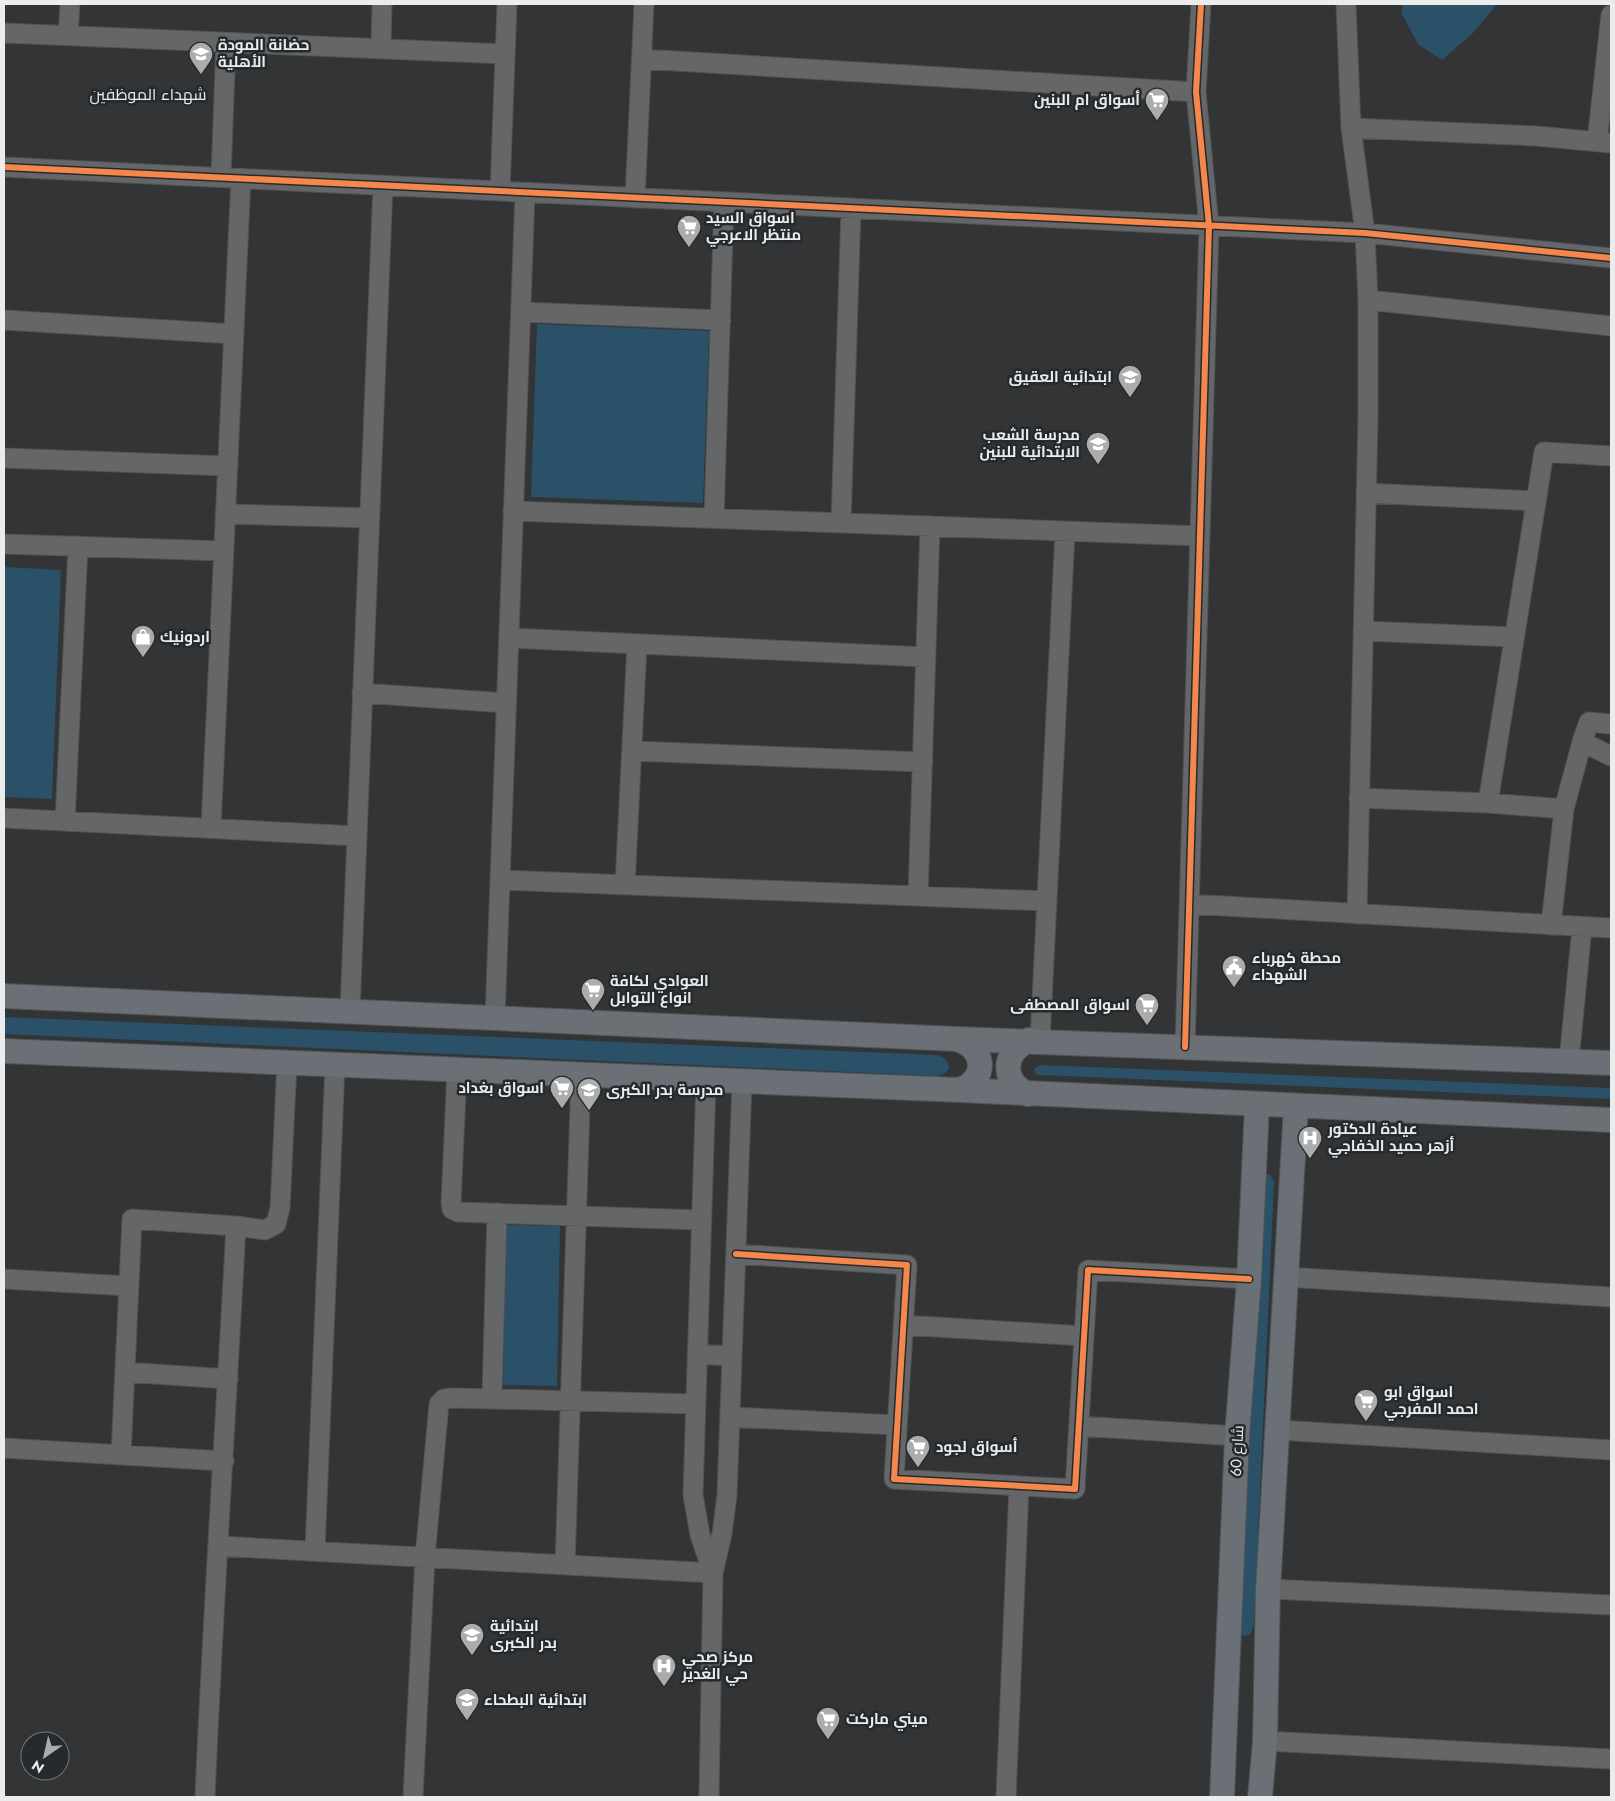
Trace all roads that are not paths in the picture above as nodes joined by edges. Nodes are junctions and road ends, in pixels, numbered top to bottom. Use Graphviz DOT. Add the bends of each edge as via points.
graph roads {
  1 [pos="70,4"];
  2 [pos="382,4"];
  3 [pos="507,4"];
  4 [pos="644,4"];
  5 [pos="1201,4"];
  6 [pos="1346,4"];
  7 [pos="1611,15"];
  8 [pos="4,34"];
  9 [pos="68,36"];
  10 [pos="226,42"];
  11 [pos="380,48"];
  12 [pos="505,54"];
  13 [pos="642,59"];
  14 [pos="1196,92"];
  15 [pos="1351,128"];
  16 [pos="1604,143"];
  17 [pos="4,167"];
  18 [pos="221,177"];
  19 [pos="241,178"];
  20 [pos="383,185"];
  21 [pos="500,191"];
  22 [pos="525,192"];
  23 [pos="634,198"];
  24 [pos="724,202"];
  25 [pos="851,208"];
  26 [pos="1209,226"];
  27 [pos="1365,233"];
  28 [pos="1611,258"];
  29 [pos="1368,300"];
  30 [pos="521,312"];
  31 [pos="4,320"];
  32 [pos="721,320"];
  33 [pos="1611,326"];
  34 [pos="234,334"];
  35 [pos="1611,456"];
  36 [pos="4,458"];
  37 [pos="228,466"];
  38 [pos="1366,493"];
  39 [pos="1536,501"];
  40 [pos="513,511"];
  41 [pos="225,514"];
  42 [pos="370,518"];
  43 [pos="714,518"];
  44 [pos="840,523"];
  45 [pos="930,526"];
  46 [pos="1065,532"];
  47 [pos="1200,536"];
  48 [pos="4,544"];
  49 [pos="78,546"];
  50 [pos="224,551"];
  51 [pos="1363,632"];
  52 [pos="1514,637"];
  53 [pos="509,638"];
  54 [pos="638,644"];
  55 [pos="926,657"];
  56 [pos="362,694"];
  57 [pos="506,703"];
  58 [pos="1611,724"];
  59 [pos="1582,742"];
  60 [pos="632,751"];
  61 [pos="1611,756"];
  62 [pos="922,762"];
  63 [pos="1359,798"];
  64 [pos="1488,804"];
  65 [pos="1564,809"];
  66 [pos="4,818"];
  67 [pos="65,821"];
  68 [pos="211,828"];
  69 [pos="356,836"];
  70 [pos="500,880"];
  71 [pos="625,885"];
  72 [pos="918,896"];
  73 [pos="1047,901"];
  74 [pos="1189,904"];
  75 [pos="1357,914"];
  76 [pos="1551,925"];
  77 [pos="1582,927"];
  78 [pos="1611,928"];
  79 [pos="4,996"];
  80 [pos="350,1012"];
  81 [pos="494,1018"];
  82 [pos="958,1039"];
  83 [pos="1034,1041"];
  84 [pos="1184,1047"];
  85 [pos="4,1051"];
  86 [pos="1569,1061"];
  87 [pos="287,1063"];
  88 [pos="1611,1063"];
  89 [pos="335,1065"];
  90 [pos="457,1070"];
  91 [pos="581,1076"];
  92 [pos="706,1081"];
  93 [pos="742,1082"];
  94 [pos="960,1090"];
  95 [pos="1028,1094"];
  96 [pos="1257,1104"];
  97 [pos="1296,1106"];
  98 [pos="1611,1120"];
  99 [pos="1254,1175"];
  100 [pos="1292,1178"];
  101 [pos="497,1213"];
  102 [pos="577,1215"];
  103 [pos="702,1220"];
  104 [pos="236,1226"];
  105 [pos="736,1254"];
  106 [pos="1286,1277"];
  107 [pos="4,1279"];
  108 [pos="1249,1280"];
  109 [pos="129,1286"];
  110 [pos="1611,1297"];
  111 [pos="903,1325"];
  112 [pos="1084,1336"];
  113 [pos="697,1354"];
  114 [pos="732,1356"];
  115 [pos="125,1372"];
  116 [pos="228,1379"];
  117 [pos="492,1398"];
  118 [pos="571,1402"];
  119 [pos="696,1404"];
  120 [pos="730,1417"];
  121 [pos="897,1425"];
  122 [pos="1078,1426"];
  123 [pos="1278,1430"];
  124 [pos="1237,1436"];
  125 [pos="4,1448"];
  126 [pos="1611,1450"];
  127 [pos="121,1455"];
  128 [pos="224,1461"];
  129 [pos="1019,1486"];
  130 [pos="218,1546"];
  131 [pos="315,1552"];
  132 [pos="425,1557"];
  133 [pos="566,1565"];
  134 [pos="713,1573"];
  135 [pos="1268,1590"];
  136 [pos="1611,1605"];
  137 [pos="1230,1632"];
  138 [pos="1268,1634"];
  139 [pos="1228,1689"];
  140 [pos="1266,1690"];
  141 [pos="1265,1741"];
  142 [pos="1611,1759"];
  143 [pos="205,1797"];
  144 [pos="413,1797"];
  145 [pos="709,1797"];
  146 [pos="1006,1797"];
  147 [pos="1222,1797"];
  148 [pos="1260,1797"];
  1 -- 9 [label="street"];
  2 -- 11 [label="street"];
  3 -- 12 [label="street"];
  4 -- 13 [label="street"];
  5 -- 14 [label="street"];
  6 -- 15 [label="street"];
  7 -- 16 [label="street"];
  8 -- 9 [label="street"];
  9 -- 10 [label="street"];
  10 -- 11 [label="street"];
  10 -- 18 [label="street"];
  11 -- 12 [label="street"];
  12 -- 21 [label="street"];
  13 -- 14 [label="street"];
  13 -- 23 [label="street"];
  14 -- 26 [label="street"];
  15 -- 16 [label="street" via="1536,136"];
  15 -- 27 [label="street"];
  17 -- 18 [label="street"];
  18 -- 19 [label="street"];
  19 -- 20 [label="street"];
  19 -- 34 [label="street"];
  20 -- 21 [label="street"];
  20 -- 42 [label="street"];
  21 -- 22 [label="street"];
  22 -- 23 [label="street"];
  22 -- 30 [label="street"];
  23 -- 24 [label="street"];
  24 -- 25 [label="street"];
  24 -- 32 [label="street"];
  25 -- 26 [label="street"];
  25 -- 44 [label="street"];
  26 -- 27 [label="street"];
  26 -- 47 [label="street"];
  27 -- 28 [label="street"];
  27 -- 29 [label="street"];
  29 -- 33 [label="street"];
  29 -- 38 [label="street"];
  30 -- 32 [label="street"];
  30 -- 40 [label="street"];
  31 -- 34 [label="street"];
  32 -- 43 [label="street"];
  34 -- 37 [label="street"];
  35 -- 39 [label="street" via="1544,452"];
  36 -- 37 [label="street"];
  37 -- 41 [label="street"];
  38 -- 39 [label="street"];
  38 -- 51 [label="street"];
  39 -- 52 [label="street"];
  40 -- 43 [label="street"];
  40 -- 53 [label="street"];
  41 -- 42 [label="street"];
  41 -- 50 [label="street"];
  42 -- 56 [label="street"];
  43 -- 44 [label="street"];
  44 -- 45 [label="street"];
  45 -- 46 [label="street"];
  45 -- 55 [label="street"];
  46 -- 47 [label="street"];
  46 -- 73 [label="street"];
  47 -- 74 [label="street"];
  48 -- 49 [label="street"];
  49 -- 50 [label="street"];
  49 -- 67 [label="street"];
  50 -- 68 [label="street"];
  51 -- 52 [label="street"];
  51 -- 63 [label="street"];
  52 -- 64 [label="street"];
  53 -- 54 [label="street"];
  53 -- 57 [label="street"];
  54 -- 55 [label="street"];
  54 -- 60 [label="street"];
  55 -- 62 [label="street"];
  56 -- 57 [label="street"];
  56 -- 69 [label="street"];
  57 -- 70 [label="street"];
  58 -- 59 [label="street" via="1589,722"];
  59 -- 61 [label="street"];
  59 -- 65 [label="street"];
  60 -- 62 [label="street"];
  60 -- 71 [label="street"];
  62 -- 72 [label="street"];
  63 -- 64 [label="street"];
  63 -- 75 [label="street"];
  64 -- 65 [label="street"];
  65 -- 76 [label="street"];
  66 -- 67 [label="street"];
  67 -- 68 [label="street"];
  68 -- 69 [label="street"];
  69 -- 80 [label="street"];
  70 -- 71 [label="street"];
  70 -- 81 [label="street"];
  71 -- 72 [label="street"];
  72 -- 73 [label="street"];
  73 -- 83 [label="street"];
  74 -- 75 [label="street"];
  74 -- 84 [label="street"];
  75 -- 76 [label="street"];
  76 -- 77 [label="street"];
  77 -- 78 [label="street"];
  77 -- 86 [label="street"];
  79 -- 80 [label="main road"];
  80 -- 81 [label="main road"];
  81 -- 82 [label="main road"];
  82 -- 83 [label="main road"];
  82 -- 94 [label="main road" via="973,1047 980,1064 975,1081"];
  83 -- 84 [label="main road"];
  83 -- 95 [label="main road" via="1015,1049 1008,1063 1015,1085"];
  84 -- 86 [label="main road"];
  85 -- 87 [label="main road"];
  86 -- 88 [label="main road"];
  87 -- 89 [label="main road"];
  87 -- 104 [label="street" via="280,1208 276,1224 265,1230"];
  89 -- 90 [label="main road"];
  89 -- 131 [label="street"];
  90 -- 91 [label="main road"];
  90 -- 101 [label="street" via="450,1203 458,1212"];
  91 -- 92 [label="main road"];
  91 -- 102 [label="street"];
  92 -- 93 [label="main road"];
  92 -- 103 [label="street"];
  93 -- 94 [label="main road"];
  93 -- 105 [label="street"];
  94 -- 95 [label="main road"];
  95 -- 96 [label="main road"];
  96 -- 97 [label="main road"];
  96 -- 99 [label="main road, شارع 60"];
  97 -- 98 [label="main road"];
  97 -- 100 [label="main road"];
  99 -- 100 [label="main road" via="1273,1168"];
  99 -- 108 [label="main road, شارع 60"];
  100 -- 106 [label="main road"];
  101 -- 102 [label="street"];
  101 -- 117 [label="street"];
  102 -- 103 [label="street"];
  102 -- 118 [label="street"];
  103 -- 113 [label="street"];
  104 -- 109 [label="street" via="132,1219"];
  104 -- 116 [label="street"];
  105 -- 111 [label="street" via="907,1264"];
  105 -- 114 [label="street"];
  106 -- 110 [label="street"];
  106 -- 123 [label="main road"];
  107 -- 109 [label="street"];
  108 -- 112 [label="street" via="1088,1270"];
  108 -- 124 [label="main road, شارع 60"];
  109 -- 115 [label="street"];
  111 -- 112 [label="street"];
  111 -- 121 [label="street"];
  112 -- 122 [label="street"];
  113 -- 114 [label="street"];
  113 -- 119 [label="street"];
  114 -- 120 [label="street"];
  115 -- 116 [label="street"];
  115 -- 127 [label="street"];
  116 -- 128 [label="street"];
  117 -- 118 [label="street"];
  117 -- 132 [label="street" via="444,1399 439,1404"];
  118 -- 119 [label="street"];
  118 -- 133 [label="street"];
  119 -- 134 [label="street" via="693,1495 700,1535"];
  120 -- 121 [label="street"];
  120 -- 134 [label="street" via="726,1505"];
  121 -- 129 [label="street" via="894,1479"];
  122 -- 124 [label="street"];
  122 -- 129 [label="street" via="1074,1489"];
  123 -- 126 [label="street"];
  123 -- 135 [label="main road"];
  124 -- 137 [label="main road, شارع 60"];
  125 -- 127 [label="street"];
  127 -- 128 [label="street"];
  128 -- 130 [label="street"];
  129 -- 146 [label="street"];
  130 -- 131 [label="street"];
  130 -- 143 [label="street"];
  131 -- 132 [label="street"];
  132 -- 133 [label="street"];
  132 -- 144 [label="street"];
  133 -- 134 [label="street"];
  134 -- 145 [label="street"];
  135 -- 136 [label="street"];
  135 -- 138 [label="main road"];
  137 -- 138 [label="main road" via="1252,1638"];
  137 -- 139 [label="main road, شارع 60"];
  138 -- 140 [label="main road"];
  139 -- 140 [label="main road" via="1247,1683"];
  139 -- 147 [label="main road, شارع 60"];
  140 -- 141 [label="main road"];
  141 -- 142 [label="street"];
  141 -- 148 [label="main road"];
}
